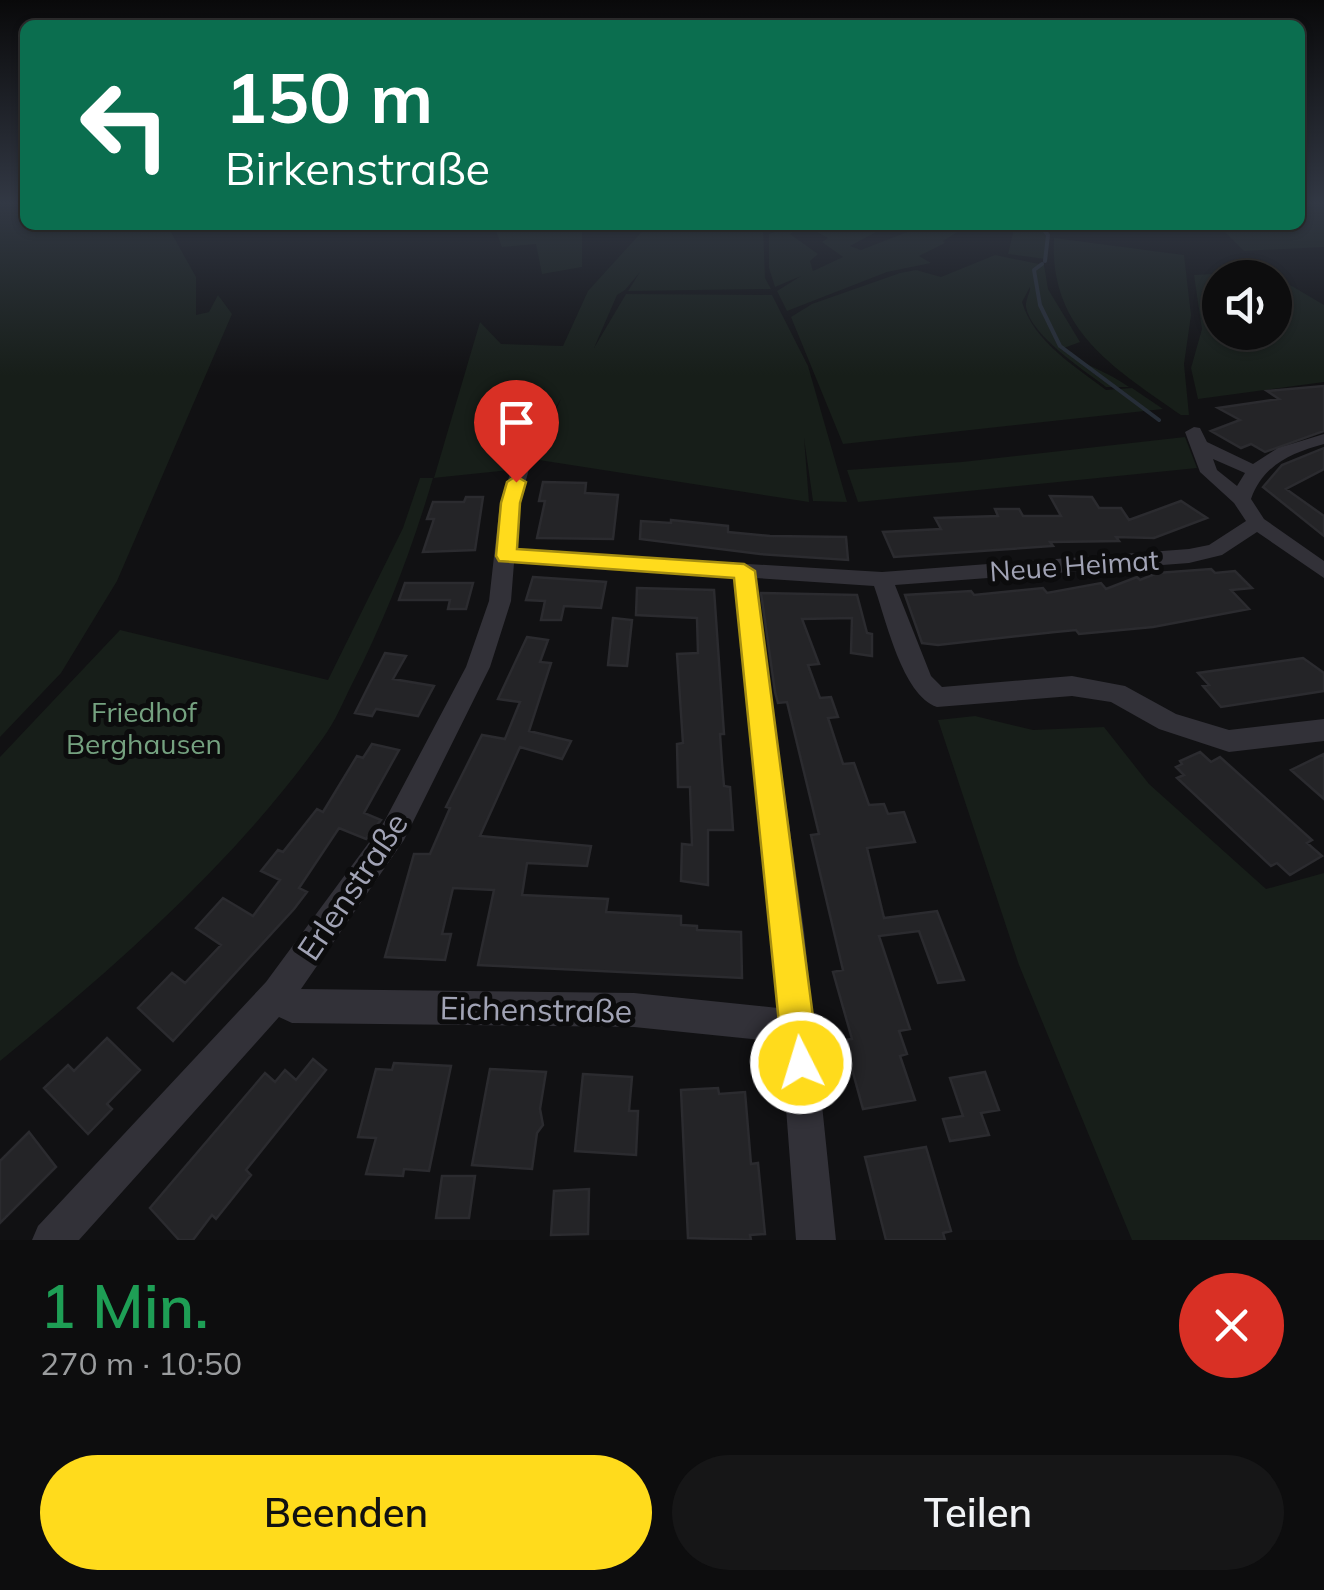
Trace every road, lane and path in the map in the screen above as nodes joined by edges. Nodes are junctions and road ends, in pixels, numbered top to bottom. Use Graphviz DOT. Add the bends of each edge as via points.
graph roads {
  1 [pos="1324,439"];
  2 [pos="522,462"];
  3 [pos="1254,470"];
  4 [pos="1241,499"];
  5 [pos="1257,523"];
  6 [pos="506,556"];
  7 [pos="744,571"];
  8 [pos="1324,572"];
  9 [pos="882,579"];
  10 [pos="1324,730"];
  11 [pos="278,994"];
  12 [pos="798,1027"];
  13 [pos="52,1240"];
  14 [pos="816,1240"];
  1 -- 3 [label="street" via="1280,453"];
  2 -- 6 [label="street, Erlenstraße"];
  3 -- 4 [label="street"];
  3 -- 4 [label="street" via="1197,439 1209,472"];
  4 -- 5 [label="street"];
  5 -- 8 [label="street"];
  5 -- 9 [label="street, Neue Heimat" via="1215,550 1189,556"];
  6 -- 7 [label="street, Neue Heimat"];
  6 -- 11 [label="street, Erlenstraße" via="500,601 478,667 394,831"];
  7 -- 9 [label="street, Neue Heimat"];
  7 -- 12 [label="street"];
  9 -- 10 [label="street" via="928,692 948,698 1072,686 1116,693 1168,722 1229,741"];
  11 -- 12 [label="street, Eichenstraße" via="292,1006 634,1010"];
  11 -- 13 [label="street, Erlenstraße"];
  12 -- 14 [label="street"];
}
